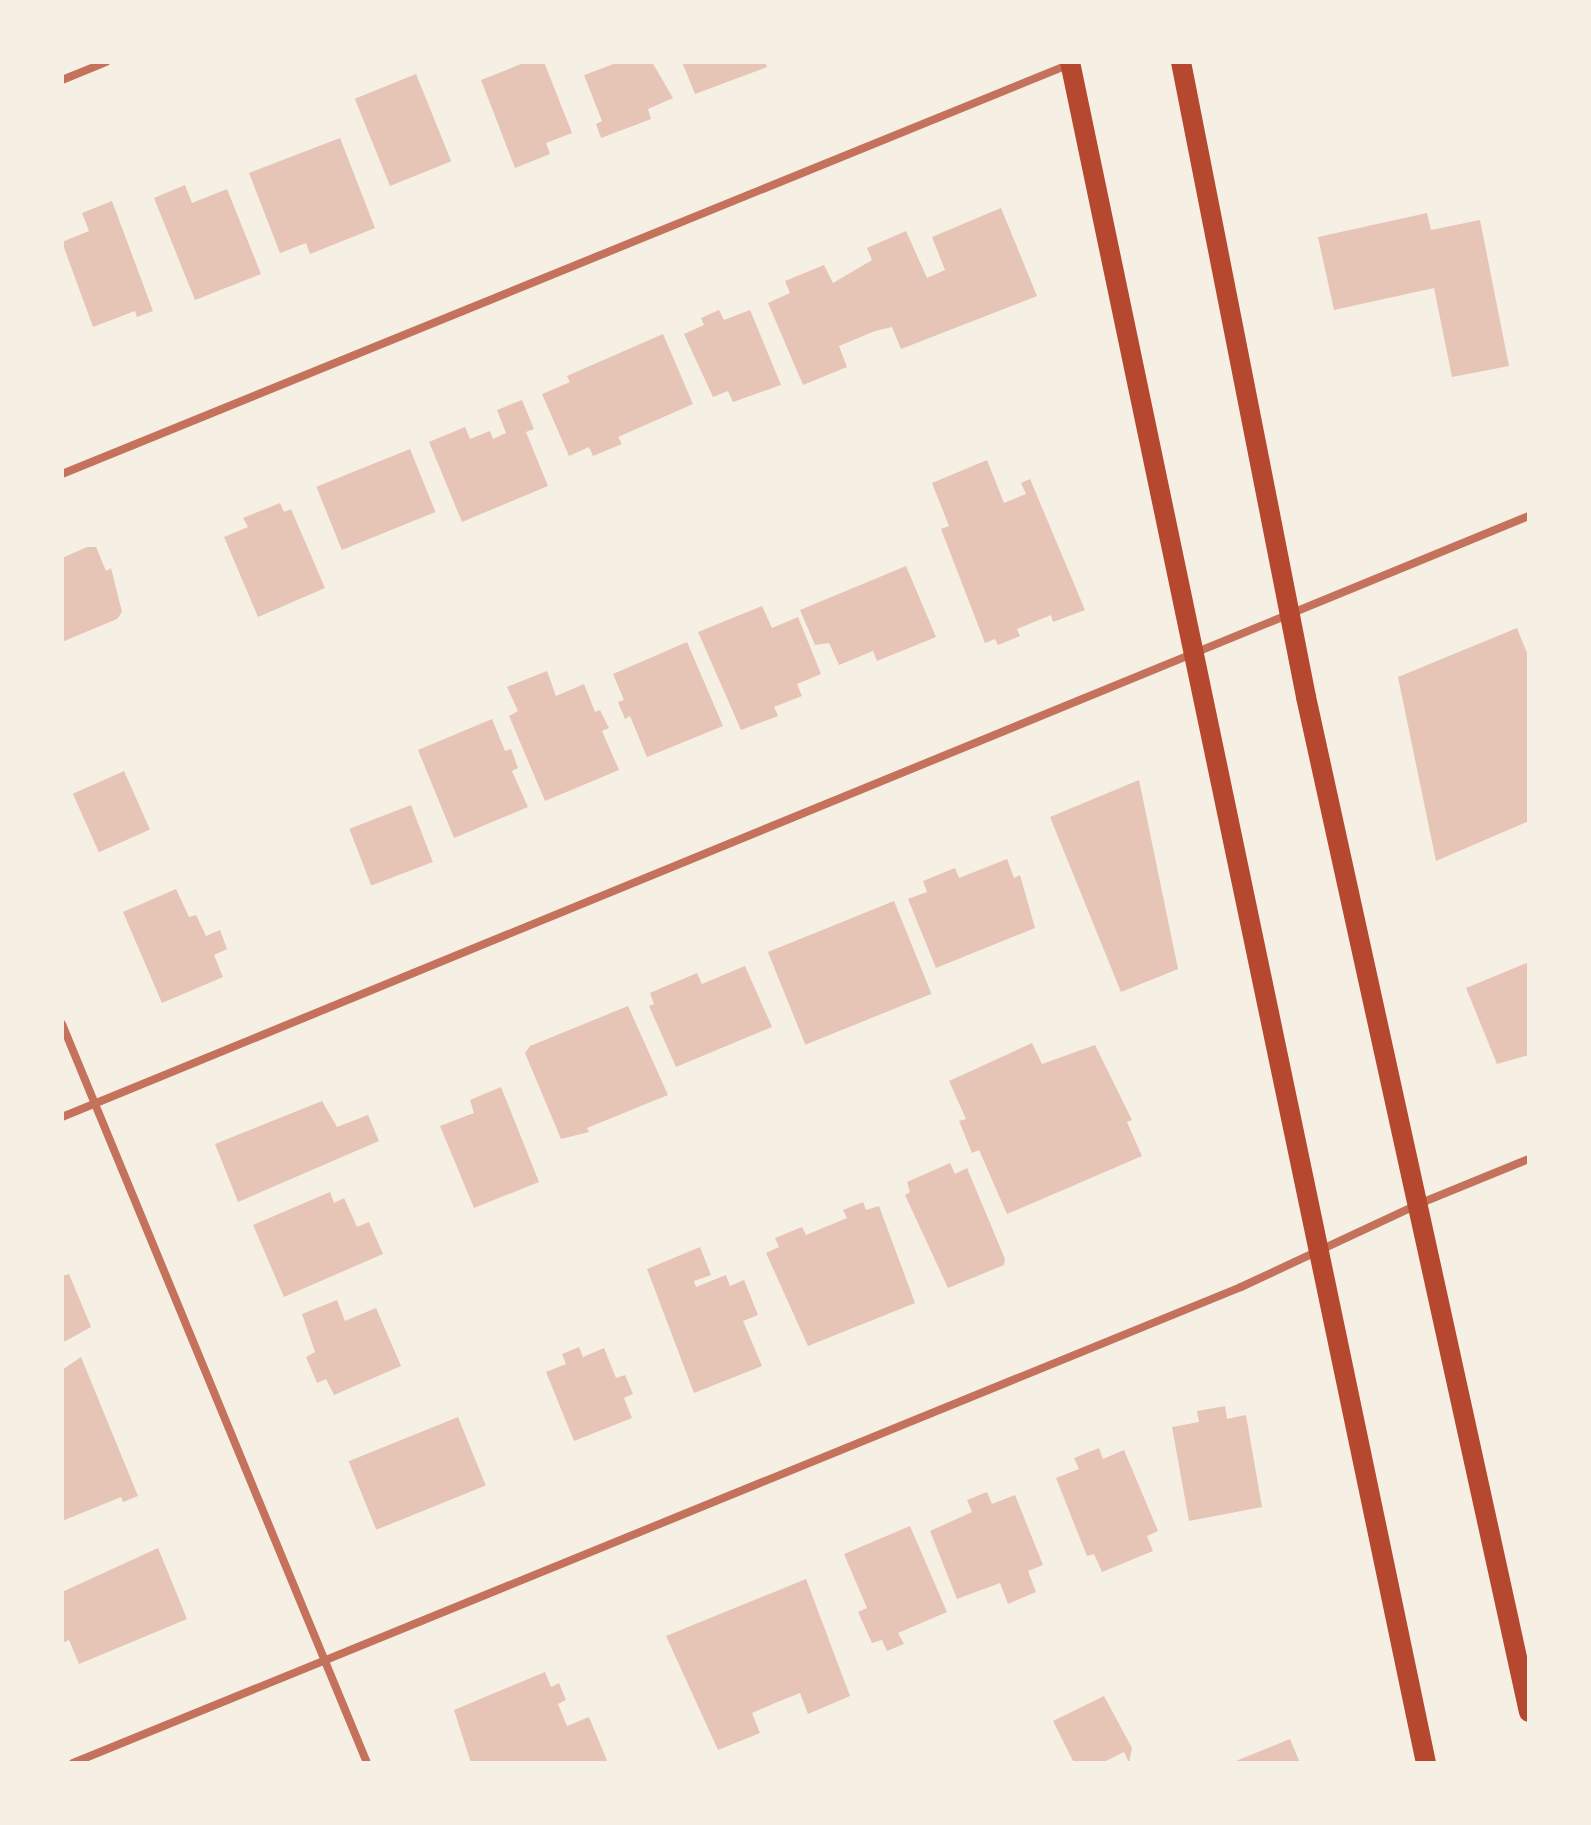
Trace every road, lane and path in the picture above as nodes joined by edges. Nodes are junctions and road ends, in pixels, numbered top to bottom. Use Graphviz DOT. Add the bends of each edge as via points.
graph roads {
  1 [pos="106,62"];
  2 [pos="1181,62"];
  3 [pos="1072,63"];
  4 [pos="62,80"];
  5 [pos="62,474"];
  6 [pos="1529,516"];
  7 [pos="1293,613"];
  8 [pos="1194,653"];
  9 [pos="62,1024"];
  10 [pos="96,1103"];
  11 [pos="62,1117"];
  12 [pos="1529,1159"];
  13 [pos="1421,1203"];
  14 [pos="1321,1251"];
  15 [pos="326,1659"];
  16 [pos="1529,1712"];
  17 [pos="73,1763"];
  18 [pos="367,1763"];
  19 [pos="1426,1763"];
  1 -- 4 [label="street"];
  2 -- 7 [label="main road"];
  3 -- 5 [label="street"];
  3 -- 8 [label="main road"];
  6 -- 7 [label="street"];
  7 -- 8 [label="street"];
  7 -- 13 [label="main road" via="1306,697"];
  8 -- 10 [label="street"];
  8 -- 14 [label="main road"];
  9 -- 10 [label="street"];
  10 -- 11 [label="street"];
  10 -- 15 [label="street"];
  12 -- 13 [label="street"];
  13 -- 14 [label="street"];
  13 -- 16 [label="main road"];
  14 -- 15 [label="street"];
  14 -- 19 [label="main road"];
  15 -- 17 [label="street"];
  15 -- 18 [label="street"];
}
